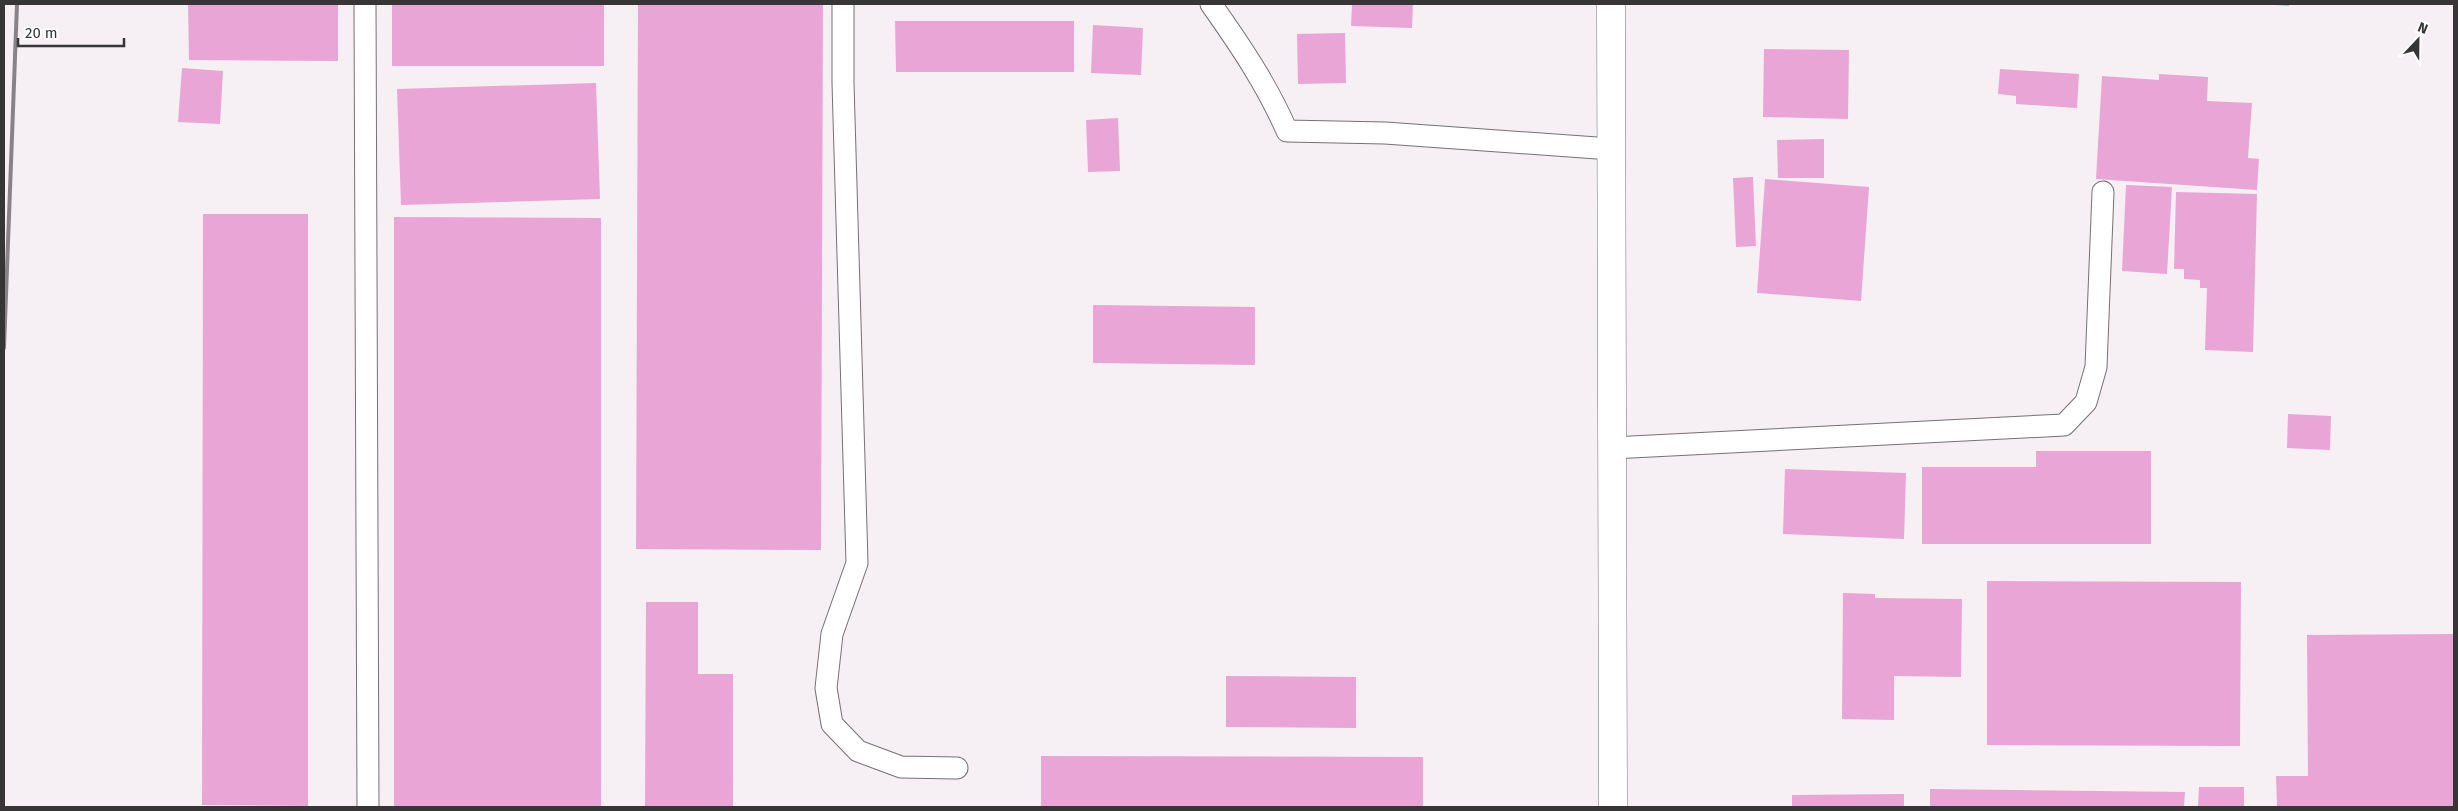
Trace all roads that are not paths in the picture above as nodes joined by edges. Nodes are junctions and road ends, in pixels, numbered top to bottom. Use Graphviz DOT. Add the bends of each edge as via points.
graph roads {
  1 [pos="366,4"];
  2 [pos="843,4"];
  3 [pos="1212,4"];
  4 [pos="1611,4"];
  5 [pos="1611,149"];
  6 [pos="2103,192"];
  7 [pos="1612,448"];
  8 [pos="957,768"];
  9 [pos="368,807"];
  10 [pos="1613,807"];
  1 -- 9 [label="lane"];
  2 -- 8 [label="lane" via="857,564 832,634 826,688 832,724 858,750 901,767"];
  3 -- 5 [label="lane" via="1247,54 1288,131"];
  4 -- 5 [label="street"];
  5 -- 7 [label="street"];
  6 -- 7 [label="lane" via="2096,367 2086,402 2064,425"];
  7 -- 10 [label="street"];
}
